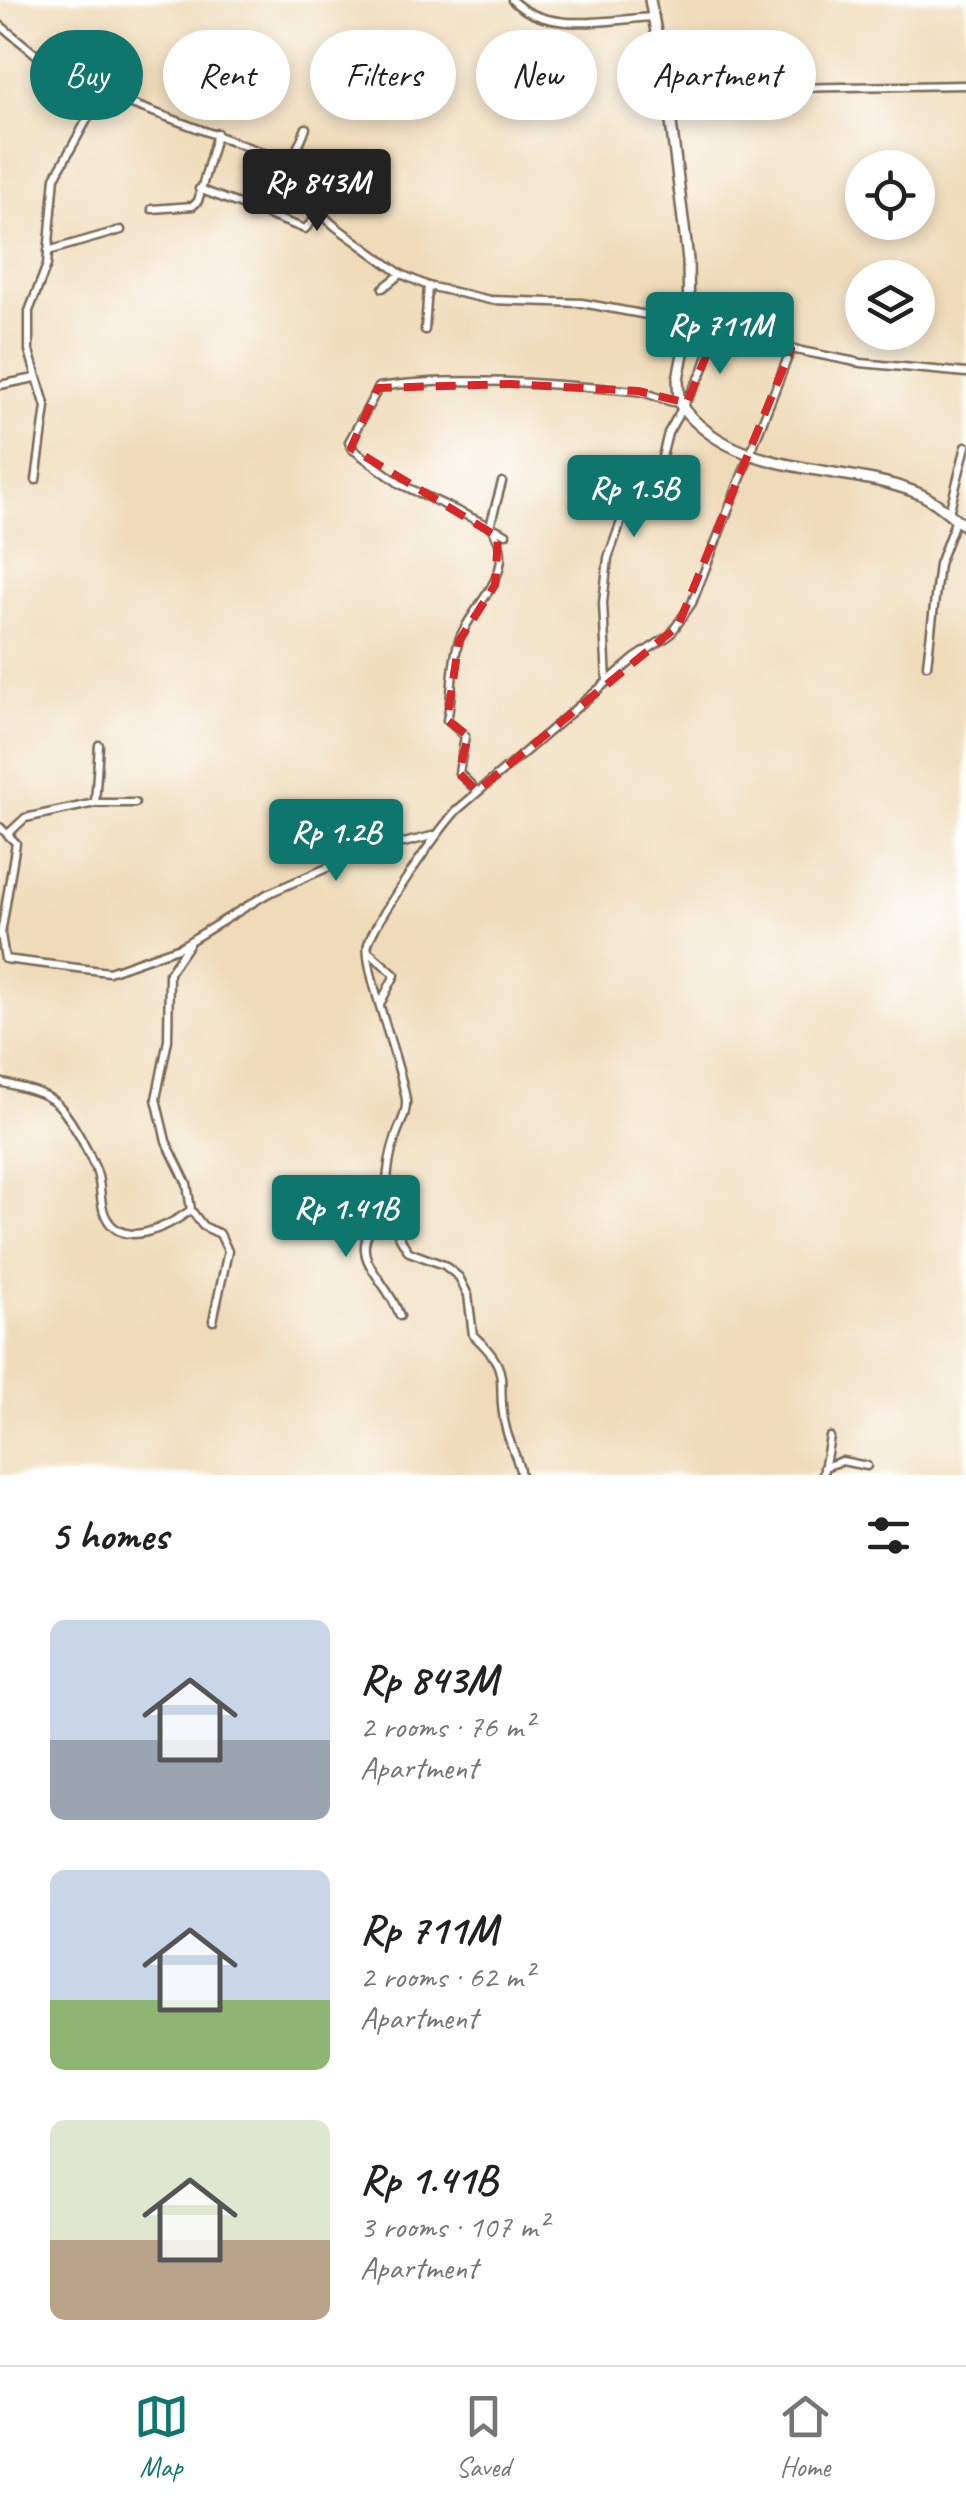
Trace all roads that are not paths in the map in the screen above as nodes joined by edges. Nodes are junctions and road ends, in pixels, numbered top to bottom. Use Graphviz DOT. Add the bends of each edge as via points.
graph roads {
  1 [pos="512,0"];
  2 [pos="650,0"];
  3 [pos="654,17"];
  4 [pos="0,24"];
  5 [pos="656,30"];
  6 [pos="30,49"];
  7 [pos="966,85"];
  8 [pos="816,88"];
  9 [pos="143,107"];
  10 [pos="87,120"];
  11 [pos="671,120"];
  12 [pos="306,128"];
  13 [pos="217,132"];
  14 [pos="290,163"];
  15 [pos="199,189"];
  16 [pos="152,208"];
  17 [pos="320,213"];
  18 [pos="121,230"];
  19 [pos="48,251"];
  20 [pos="401,274"];
  21 [pos="428,286"];
  22 [pos="383,288"];
  23 [pos="689,322"];
  24 [pos="716,328"];
  25 [pos="425,330"];
  26 [pos="791,350"];
  27 [pos="966,374"];
  28 [pos="35,378"];
  29 [pos="0,385"];
  30 [pos="681,406"];
  31 [pos="966,446"];
  32 [pos="753,456"];
  33 [pos="36,480"];
  34 [pos="502,482"];
  35 [pos="952,516"];
  36 [pos="490,526"];
  37 [pos="966,527"];
  38 [pos="506,534"];
  39 [pos="927,664"];
  40 [pos="606,682"];
  41 [pos="98,745"];
  42 [pos="477,791"];
  43 [pos="135,803"];
  44 [pos="95,804"];
  45 [pos="0,827"];
  46 [pos="10,833"];
  47 [pos="437,835"];
  48 [pos="189,942"];
  49 [pos="368,952"];
  50 [pos="380,1002"];
  51 [pos="0,1082"];
  52 [pos="387,1207"];
  53 [pos="191,1210"];
  54 [pos="400,1316"];
  55 [pos="213,1321"];
  56 [pos="830,1437"];
  57 [pos="867,1466"];
  58 [pos="823,1471"];
  59 [pos="520,1475"];
  1 -- 3 [label="street" via="553,21"];
  2 -- 3 [label="street"];
  3 -- 5 [label="street"];
  4 -- 6 [label="street"];
  7 -- 8 [label="street"];
  9 -- 13 [label="street"];
  10 -- 19 [label="street" via="55,177"];
  11 -- 23 [label="street"];
  12 -- 14 [label="street"];
  13 -- 14 [label="street"];
  13 -- 15 [label="street"];
  14 -- 17 [label="street"];
  15 -- 16 [label="street" via="193,206"];
  15 -- 17 [label="street" via="305,229"];
  17 -- 20 [label="street"];
  18 -- 19 [label="street"];
  19 -- 28 [label="street" via="26,330"];
  20 -- 21 [label="street"];
  20 -- 22 [label="street"];
  21 -- 23 [label="street" via="490,300 582,303"];
  21 -- 25 [label="street"];
  23 -- 24 [label="street"];
  23 -- 30 [label="street" via="678,379"];
  24 -- 26 [label="street"];
  24 -- 30 [label="street" via="702,373"];
  26 -- 27 [label="street"];
  26 -- 32 [label="street"];
  28 -- 29 [label="street"];
  28 -- 33 [label="street" via="46,406"];
  30 -- 32 [label="street" via="702,428"];
  30 -- 36 [label="street" via="646,392 576,387 379,387 351,448 400,484"];
  30 -- 40 [label="street" via="653,494 623,516 608,558 602,603"];
  31 -- 35 [label="street"];
  32 -- 35 [label="street" via="917,492"];
  32 -- 40 [label="street" via="685,616 662,642"];
  34 -- 36 [label="street"];
  35 -- 37 [label="street"];
  35 -- 39 [label="street"];
  36 -- 38 [label="street"];
  36 -- 42 [label="street" via="500,546 498,572 459,641 446,720 465,736 459,774"];
  40 -- 42 [label="street"];
  41 -- 44 [label="street"];
  42 -- 47 [label="street"];
  43 -- 44 [label="street"];
  44 -- 46 [label="street" via="25,818"];
  45 -- 46 [label="street"];
  46 -- 48 [label="street" via="16,843 0,934 5,959 102,974"];
  47 -- 48 [label="street" via="359,854 267,894"];
  47 -- 49 [label="street"];
  48 -- 53 [label="street" via="168,973 168,1040 156,1099"];
  49 -- 50 [label="street"];
  49 -- 50 [label="street" via="396,975"];
  50 -- 52 [label="street" via="406,1106 390,1159"];
  51 -- 53 [label="street" via="50,1098 62,1109 96,1171 104,1214 114,1228 140,1233"];
  52 -- 54 [label="street" via="366,1238 364,1258"];
  52 -- 59 [label="street" via="409,1252 449,1267 466,1288 473,1335 500,1364 505,1427"];
  53 -- 55 [label="street" via="228,1250"];
  56 -- 58 [label="street"];
  57 -- 58 [label="street" via="842,1461"];
}
